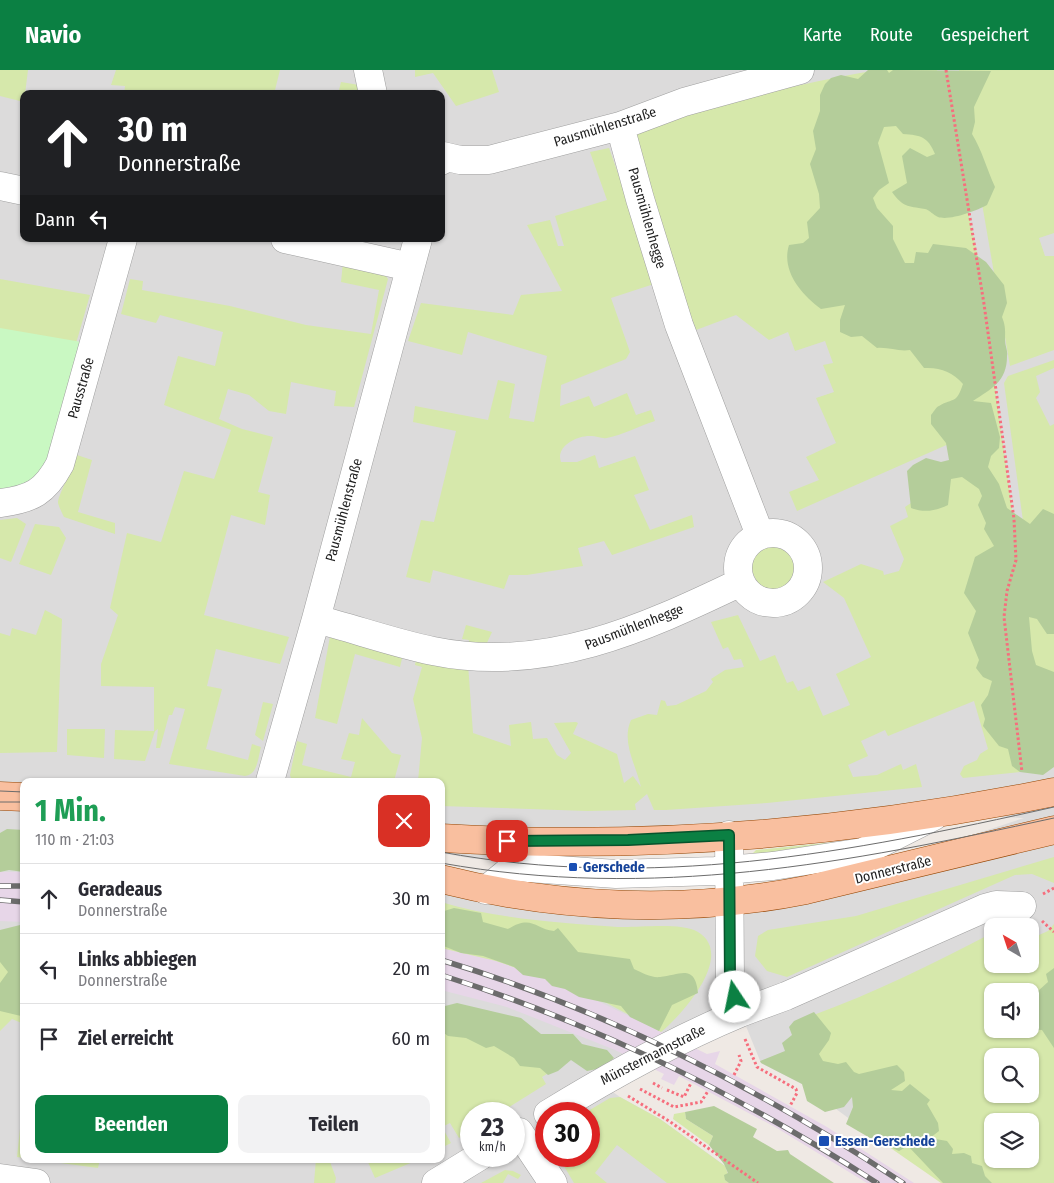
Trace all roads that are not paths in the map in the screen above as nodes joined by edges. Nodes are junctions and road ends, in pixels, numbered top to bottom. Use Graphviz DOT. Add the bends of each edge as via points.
graph roads {
  1 [pos="368,70"];
  2 [pos="800,70"];
  3 [pos="372,90"];
  4 [pos="620,126"];
  5 [pos="445,158"];
  6 [pos="0,186"];
  7 [pos="20,189"];
  8 [pos="122,242"];
  9 [pos="298,242"];
  10 [pos="417,242"];
  11 [pos="410,267"];
  12 [pos="0,503"];
  13 [pos="760,535"];
  14 [pos="741,582"];
  15 [pos="316,619"];
  16 [pos="271,778"];
  17 [pos="1054,792"];
  18 [pos="0,796"];
  19 [pos="20,796"];
  20 [pos="937,814"];
  21 [pos="1054,830"];
  22 [pos="729,835"];
  23 [pos="445,838"];
  24 [pos="490,841"];
  25 [pos="863,852"];
  26 [pos="514,867"];
  27 [pos="903,868"];
  28 [pos="730,870"];
  29 [pos="445,880"];
  30 [pos="486,890"];
  31 [pos="730,901"];
  32 [pos="1022,906"];
  33 [pos="740,1013"];
  34 [pos="568,1102"];
  35 [pos="525,1145"];
  36 [pos="462,1167"];
  37 [pos="0,1178"];
  38 [pos="36,1183"];
  39 [pos="436,1183"];
  40 [pos="553,1183"];
  1 -- 3 [label="street"];
  2 -- 4 [label="street, Pausmühlenstraße" via="684,102"];
  4 -- 5 [label="street, Pausmühlenstraße" via="489,160"];
  4 -- 13 [label="street, Pausmühlenhegge" via="679,325"];
  6 -- 7 [label="street"];
  8 -- 12 [label="street, Pausstraße" via="60,464 51,481 39,492"];
  9 -- 11 [label="street"];
  10 -- 11 [label="street, Pausmühlenstraße"];
  11 -- 15 [label="street, Pausmühlenstraße"];
  13 -- 14 [label="street" via="742,551 738,566"];
  13 -- 14 [label="street" via="775,533 787,536 800,546 807,562 804,582 792,597 774,602 756,598"];
  14 -- 15 [label="street, Pausmühlenhegge" via="608,640 536,654 483,657 433,651"];
  15 -- 16 [label="street, Pausmühlenstraße"];
  17 -- 20 [label="main road"];
  18 -- 19 [label="main road"];
  20 -- 22 [label="main road"];
  20 -- 25 [label="street"];
  21 -- 27 [label="main road, Donnerstraße"];
  22 -- 24 [label="main road"];
  22 -- 28 [label="street"];
  23 -- 24 [label="main road"];
  24 -- 26 [label="street"];
  25 -- 27 [label="street"];
  25 -- 28 [label="street"];
  26 -- 28 [label="street" via="616,874"];
  26 -- 30 [label="street"];
  27 -- 31 [label="main road, Donnerstraße" via="776,896"];
  28 -- 31 [label="street"];
  29 -- 30 [label="main road, Donnerstraße"];
  30 -- 31 [label="main road, Donnerstraße" via="620,904"];
  31 -- 33 [label="street" via="730,982"];
  32 -- 33 [label="street" via="996,904 794,993"];
  33 -- 34 [label="street, Münstermannstraße" via="706,1027"];
  35 -- 40 [label="street"];
  36 -- 39 [label="street"];
  37 -- 38 [label="street"];
}
